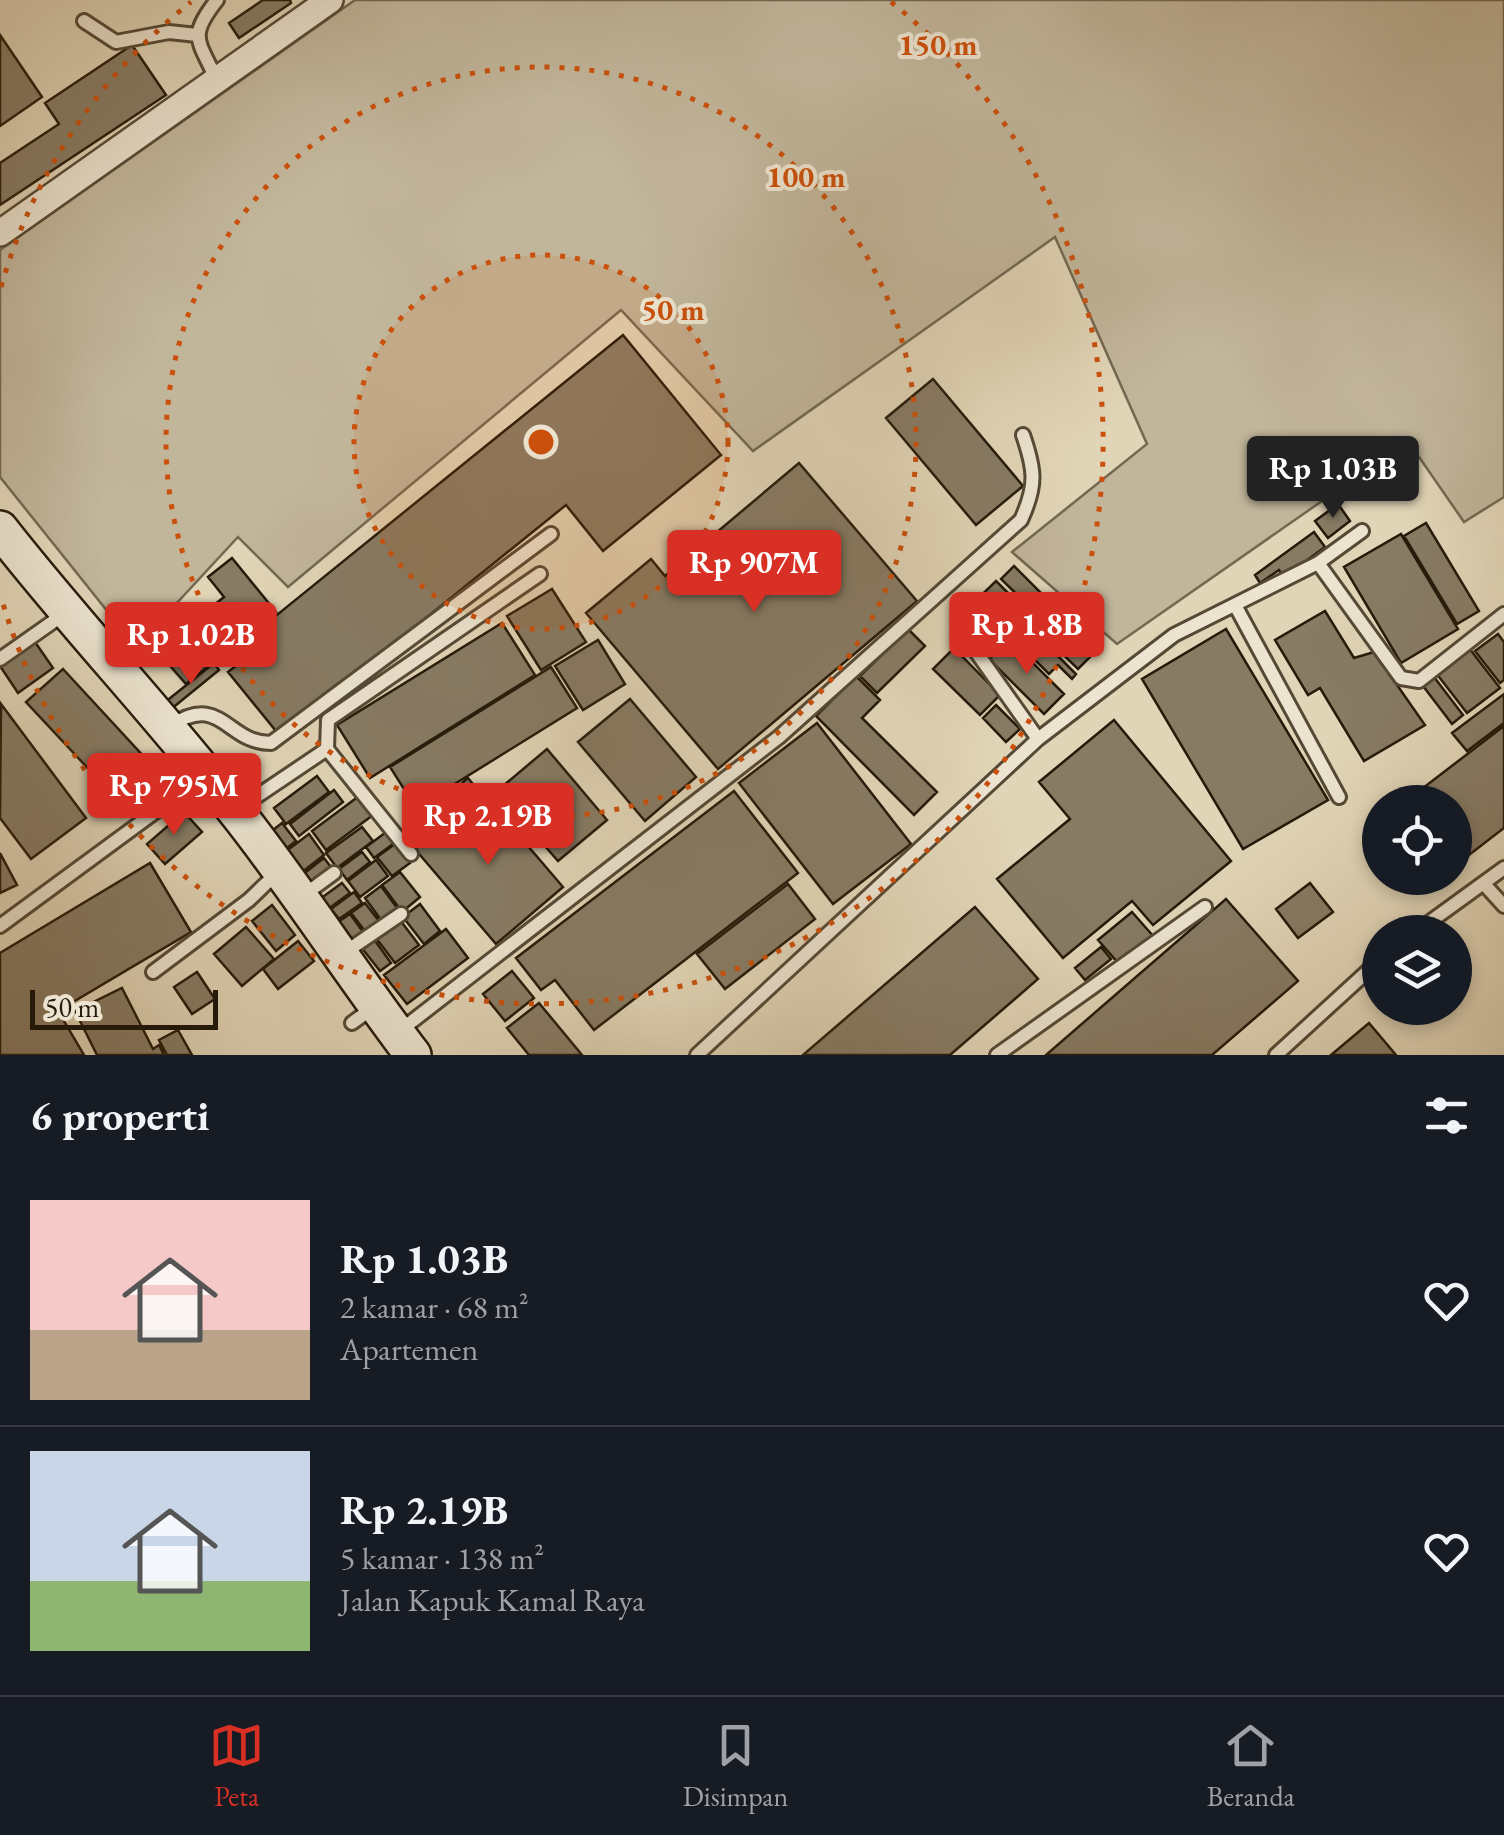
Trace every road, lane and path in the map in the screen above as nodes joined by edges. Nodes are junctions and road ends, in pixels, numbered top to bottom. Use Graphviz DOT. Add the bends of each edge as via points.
graph roads {
  1 [pos="217,0"];
  2 [pos="330,0"];
  3 [pos="84,21"];
  4 [pos="197,36"];
  5 [pos="218,81"];
  6 [pos="0,232"];
  7 [pos="1023,435"];
  8 [pos="0,529"];
  9 [pos="1362,531"];
  10 [pos="551,534"];
  11 [pos="1318,563"];
  12 [pos="540,574"];
  13 [pos="1235,605"];
  14 [pos="66,613"];
  15 [pos="1504,614"];
  16 [pos="965,636"];
  17 [pos="0,659"];
  18 [pos="168,727"];
  19 [pos="1038,739"];
  20 [pos="327,750"];
  21 [pos="206,774"];
  22 [pos="1339,797"];
  23 [pos="236,810"];
  24 [pos="411,854"];
  25 [pos="1504,868"];
  26 [pos="334,873"];
  27 [pos="291,884"];
  28 [pos="1484,884"];
  29 [pos="1205,906"];
  30 [pos="1504,906"];
  31 [pos="401,914"];
  32 [pos="1440,915"];
  33 [pos="0,926"];
  34 [pos="342,956"];
  35 [pos="153,972"];
  36 [pos="1362,976"];
  37 [pos="384,1029"];
  38 [pos="697,1055"];
  39 [pos="996,1055"];
  40 [pos="1276,1055"];
  1 -- 4 [label="lane"];
  2 -- 5 [label="street"];
  3 -- 4 [label="lane" via="116,42 169,32"];
  4 -- 5 [label="lane"];
  5 -- 6 [label="street"];
  7 -- 37 [label="lane" via="1034,466 1021,520 779,737"];
  8 -- 14 [label="main road"];
  9 -- 11 [label="lane"];
  10 -- 18 [label="lane" via="271,743 256,743 212,714 193,713"];
  11 -- 13 [label="lane"];
  11 -- 15 [label="lane" via="1409,682"];
  12 -- 20 [label="lane" via="332,714 325,726"];
  13 -- 19 [label="lane" via="1174,636"];
  13 -- 22 [label="lane"];
  14 -- 17 [label="lane"];
  14 -- 18 [label="main road"];
  16 -- 19 [label="lane"];
  18 -- 21 [label="main road"];
  19 -- 38 [label="lane"];
  20 -- 23 [label="lane"];
  20 -- 24 [label="lane"];
  21 -- 23 [label="main road"];
  21 -- 33 [label="lane"];
  23 -- 27 [label="main road"];
  25 -- 28 [label="lane"];
  26 -- 27 [label="lane"];
  27 -- 34 [label="main road"];
  27 -- 35 [label="lane" via="248,900"];
  28 -- 30 [label="lane"];
  28 -- 32 [label="lane"];
  29 -- 39 [label="lane"];
  31 -- 34 [label="lane"];
  34 -- 37 [label="main road"];
  36 -- 40 [label="lane"];
}
